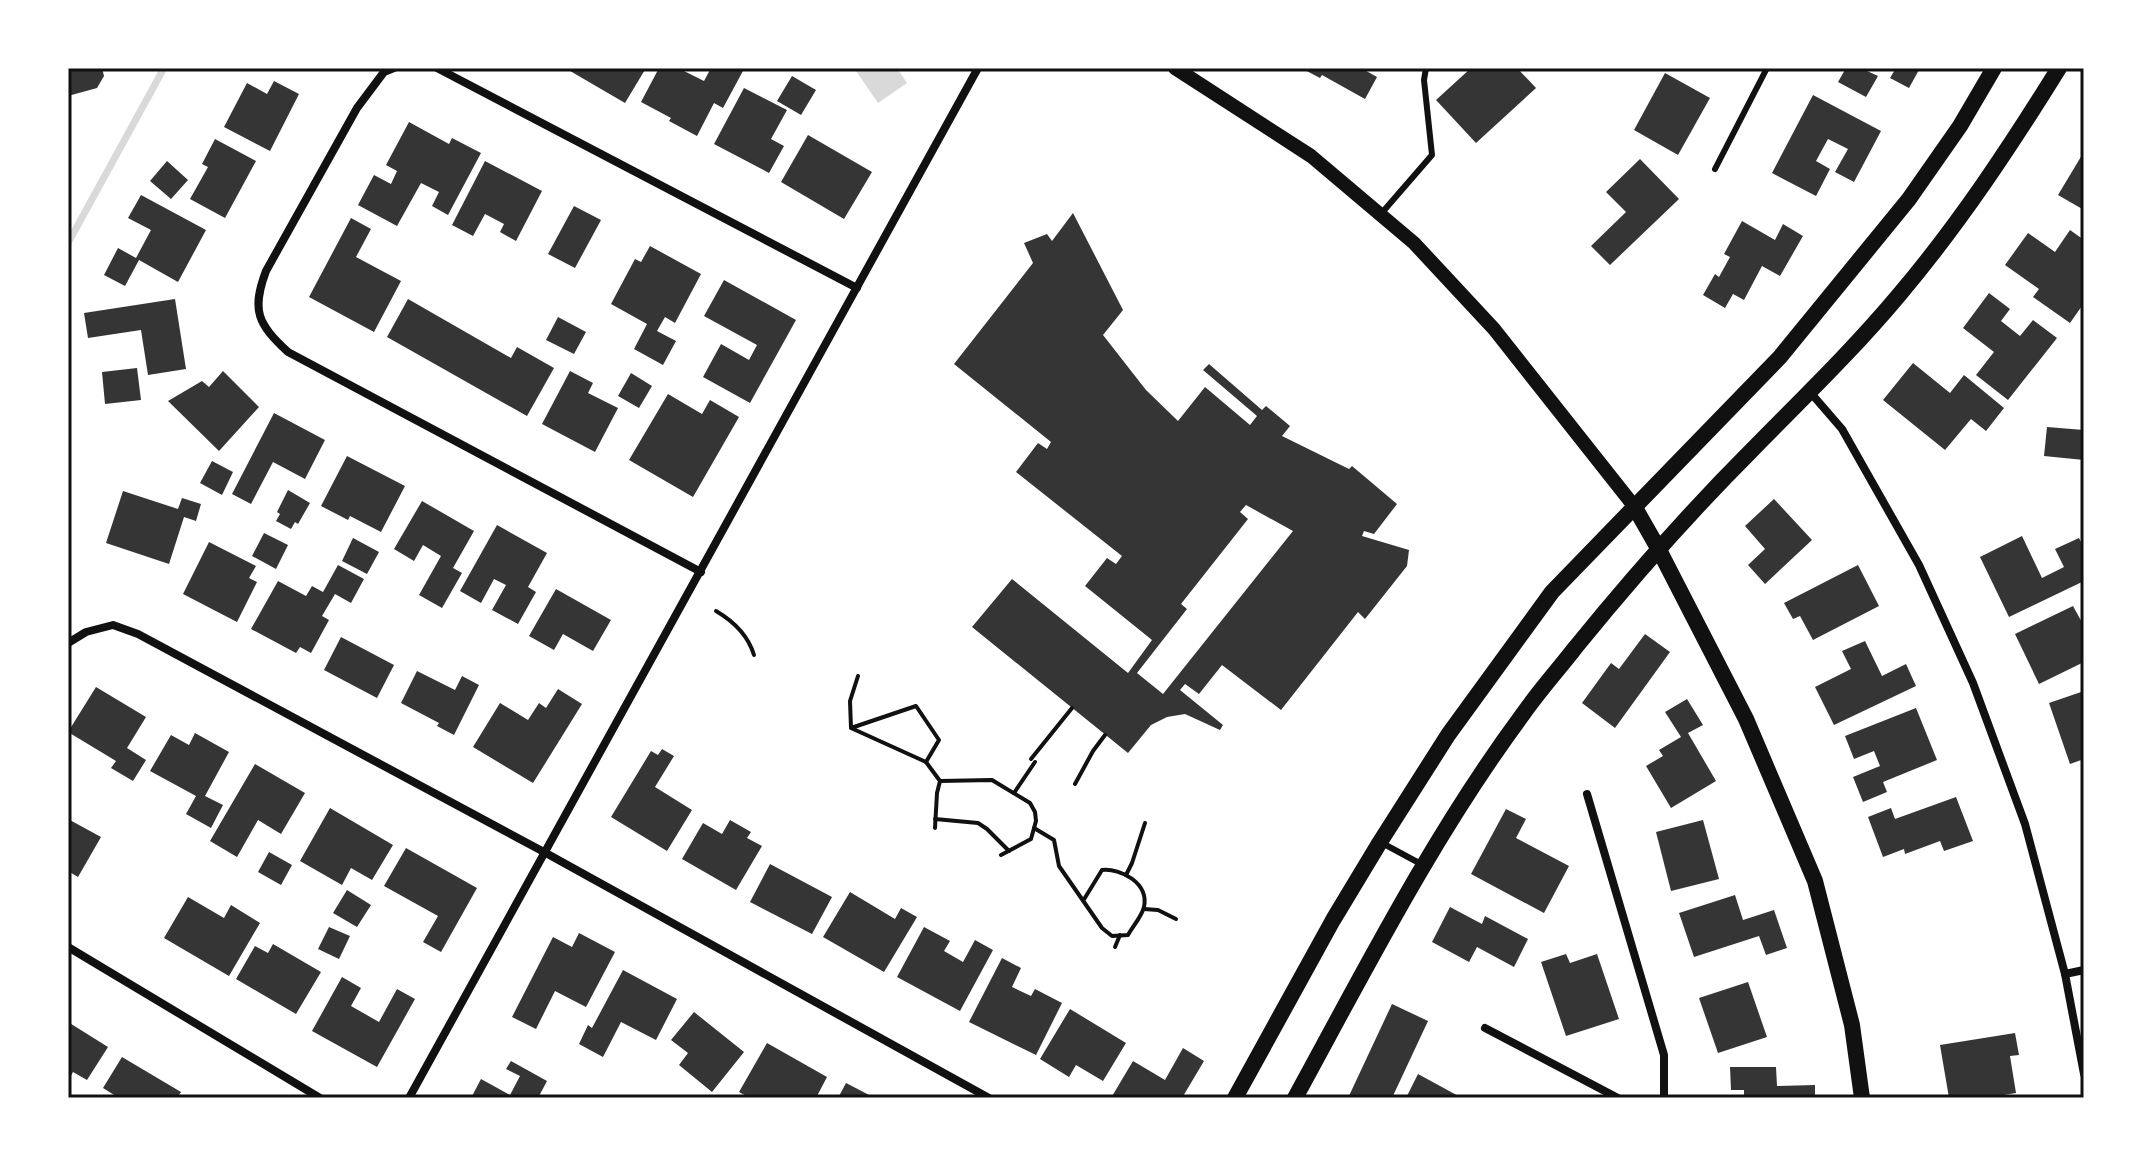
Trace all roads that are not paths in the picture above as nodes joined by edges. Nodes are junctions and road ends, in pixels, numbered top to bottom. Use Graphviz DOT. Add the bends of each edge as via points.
graph roads {
  1 [pos="394,68"];
  2 [pos="437,68"];
  3 [pos="978,68"];
  4 [pos="1175,68"];
  5 [pos="1426,68"];
  6 [pos="1767,68"];
  7 [pos="1994,68"];
  8 [pos="2059,68"];
  9 [pos="1195,73"];
  10 [pos="1715,169"];
  11 [pos="1380,215"];
  12 [pos="857,288"];
  13 [pos="1810,392"];
  14 [pos="1634,506"];
  15 [pos="1658,548"];
  16 [pos="701,572"];
  17 [pos="68,643"];
  18 [pos="1587,794"];
  19 [pos="1380,842"];
  20 [pos="544,852"];
  21 [pos="1424,866"];
  22 [pos="68,947"];
  23 [pos="2084,970"];
  24 [pos="2065,974"];
  25 [pos="1485,1028"];
  26 [pos="2084,1074"];
  27 [pos="320,1098"];
  28 [pos="409,1098"];
  29 [pos="989,1098"];
  30 [pos="1235,1098"];
  31 [pos="1295,1098"];
  32 [pos="1618,1098"];
  33 [pos="1664,1098"];
  34 [pos="1862,1098"];
  1 -- 16 [label="street" via="384,72 357,108 266,271 259,315 270,335 288,352"];
  2 -- 12 [label="street"];
  3 -- 12 [label="street"];
  4 -- 9 [label="street"];
  5 -- 11 [label="lane" via="1432,155"];
  6 -- 10 [label="lane"];
  7 -- 14 [label="main road" via="1909,199 1780,357"];
  8 -- 13 [label="main road" via="1950,230"];
  9 -- 11 [label="street" via="1311,156"];
  11 -- 14 [label="street" via="1414,243 1494,329"];
  12 -- 16 [label="street"];
  13 -- 15 [label="main road"];
  13 -- 24 [label="street" via="1842,429 1919,565 1973,683 2025,824"];
  14 -- 15 [label="main road"];
  14 -- 19 [label="main road" via="1552,592 1448,735"];
  15 -- 21 [label="main road" via="1523,713"];
  15 -- 34 [label="main road" via="1746,719 1815,881 1852,1025"];
  16 -- 20 [label="street"];
  17 -- 20 [label="street" via="113,625 138,634"];
  18 -- 33 [label="street" via="1664,1055"];
  19 -- 21 [label="lane"];
  19 -- 30 [label="main road"];
  20 -- 28 [label="street"];
  20 -- 29 [label="street"];
  21 -- 31 [label="main road"];
  22 -- 27 [label="street"];
  23 -- 24 [label="street"];
  24 -- 26 [label="street"];
  25 -- 32 [label="street"];
}
